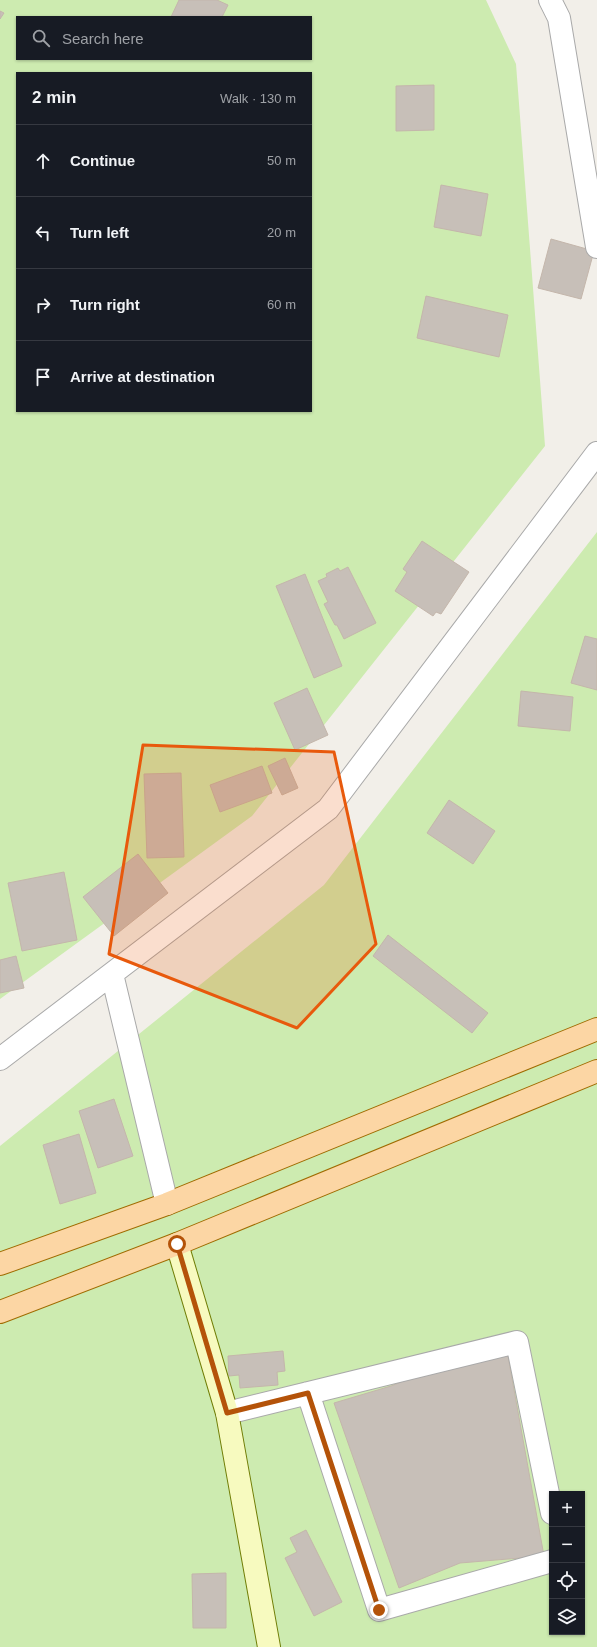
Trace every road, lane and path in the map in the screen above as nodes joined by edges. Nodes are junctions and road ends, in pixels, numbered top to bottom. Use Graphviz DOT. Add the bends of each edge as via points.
graph roads {
  1 [pos="550,0"];
  2 [pos="597,248"];
  3 [pos="597,453"];
  4 [pos="112,974"];
  5 [pos="597,1030"];
  6 [pos="0,1059"];
  7 [pos="597,1071"];
  8 [pos="167,1204"];
  9 [pos="177,1244"];
  10 [pos="0,1264"];
  11 [pos="0,1312"];
  12 [pos="308,1393"];
  13 [pos="227,1413"];
  14 [pos="549,1498"];
  15 [pos="549,1562"];
  16 [pos="269,1647"];
  1 -- 2 [label="street" via="559,18"];
  3 -- 4 [label="street" via="328,809"];
  4 -- 6 [label="street"];
  4 -- 8 [label="street"];
  5 -- 8 [label="main road"];
  7 -- 9 [label="main road"];
  8 -- 10 [label="main road"];
  9 -- 11 [label="main road"];
  9 -- 13 [label="street"];
  12 -- 13 [label="street"];
  12 -- 14 [label="street" via="517,1342"];
  12 -- 15 [label="street" via="379,1610"];
  13 -- 16 [label="street"];
}
